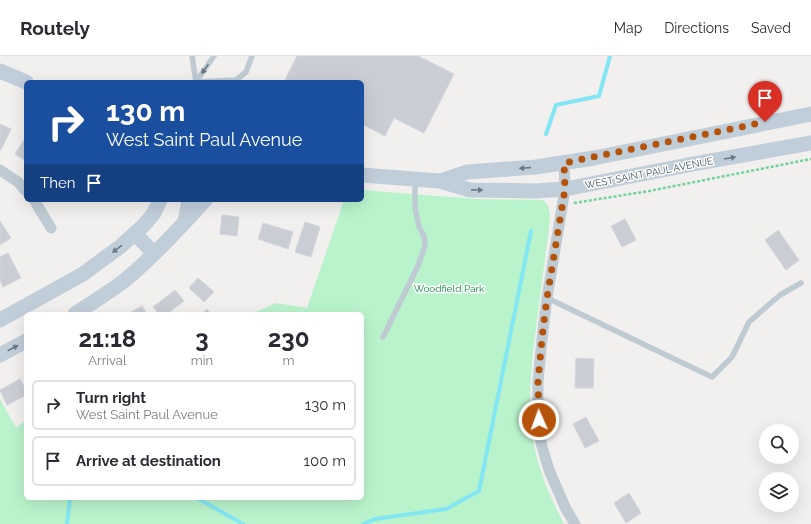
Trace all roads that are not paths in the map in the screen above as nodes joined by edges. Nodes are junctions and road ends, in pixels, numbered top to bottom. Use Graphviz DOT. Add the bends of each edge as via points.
graph roads {
  1 [pos="192,56"];
  2 [pos="214,56"];
  3 [pos="252,56"];
  4 [pos="0,71"];
  5 [pos="196,80"];
  6 [pos="197,80"];
  7 [pos="236,80"];
  8 [pos="24,81"];
  9 [pos="811,114"];
  10 [pos="811,143"];
  11 [pos="564,163"];
  12 [pos="0,170"];
  13 [pos="364,175"];
  14 [pos="415,180"];
  15 [pos="440,181"];
  16 [pos="24,189"];
  17 [pos="565,189"];
  18 [pos="35,202"];
  19 [pos="159,202"];
  20 [pos="188,202"];
  21 [pos="203,202"];
  22 [pos="184,222"];
  23 [pos="51,228"];
  24 [pos="134,234"];
  25 [pos="154,253"];
  26 [pos="801,283"];
  27 [pos="547,298"];
  28 [pos="78,312"];
  29 [pos="0,320"];
  30 [pos="382,337"];
  31 [pos="24,342"];
  32 [pos="0,355"];
  33 [pos="574,524"];
  1 -- 5 [label="lane"];
  2 -- 6 [label="lane, one-way"];
  3 -- 7 [label="lane" via="246,72"];
  4 -- 8 [label="main road"];
  9 -- 11 [label="main road, WEST SAINT PAUL AVENUE"];
  17 -- 10 [label="main road, WEST SAINT PAUL AVENUE, one-way"];
  11 -- 15 [label="main road, WEST SAINT PAUL AVENUE, one-way" via="467,172"];
  11 -- 17 [label="street"];
  12 -- 16 [label="street"];
  13 -- 14 [label="main road, WEST SAINT PAUL AVENUE"];
  14 -- 15 [label="main road, WEST SAINT PAUL AVENUE"];
  14 -- 30 [label="lane" via="414,208 425,246"];
  15 -- 17 [label="main road, WEST SAINT PAUL AVENUE, one-way" via="470,190"];
  17 -- 27 [label="street"];
  18 -- 23 [label="street"];
  19 -- 24 [label="main road" via="154,213"];
  20 -- 22 [label="main road"];
  21 -- 22 [label="main road"];
  22 -- 25 [label="main road"];
  24 -- 25 [label="main road"];
  24 -- 29 [label="main road, one-way" via="83,274"];
  25 -- 28 [label="main road" via="123,281"];
  26 -- 27 [label="lane" via="780,295 749,322 732,357 712,377"];
  27 -- 33 [label="street" via="538,381 541,443 549,470"];
  32 -- 31 [label="main road, one-way"];
}
